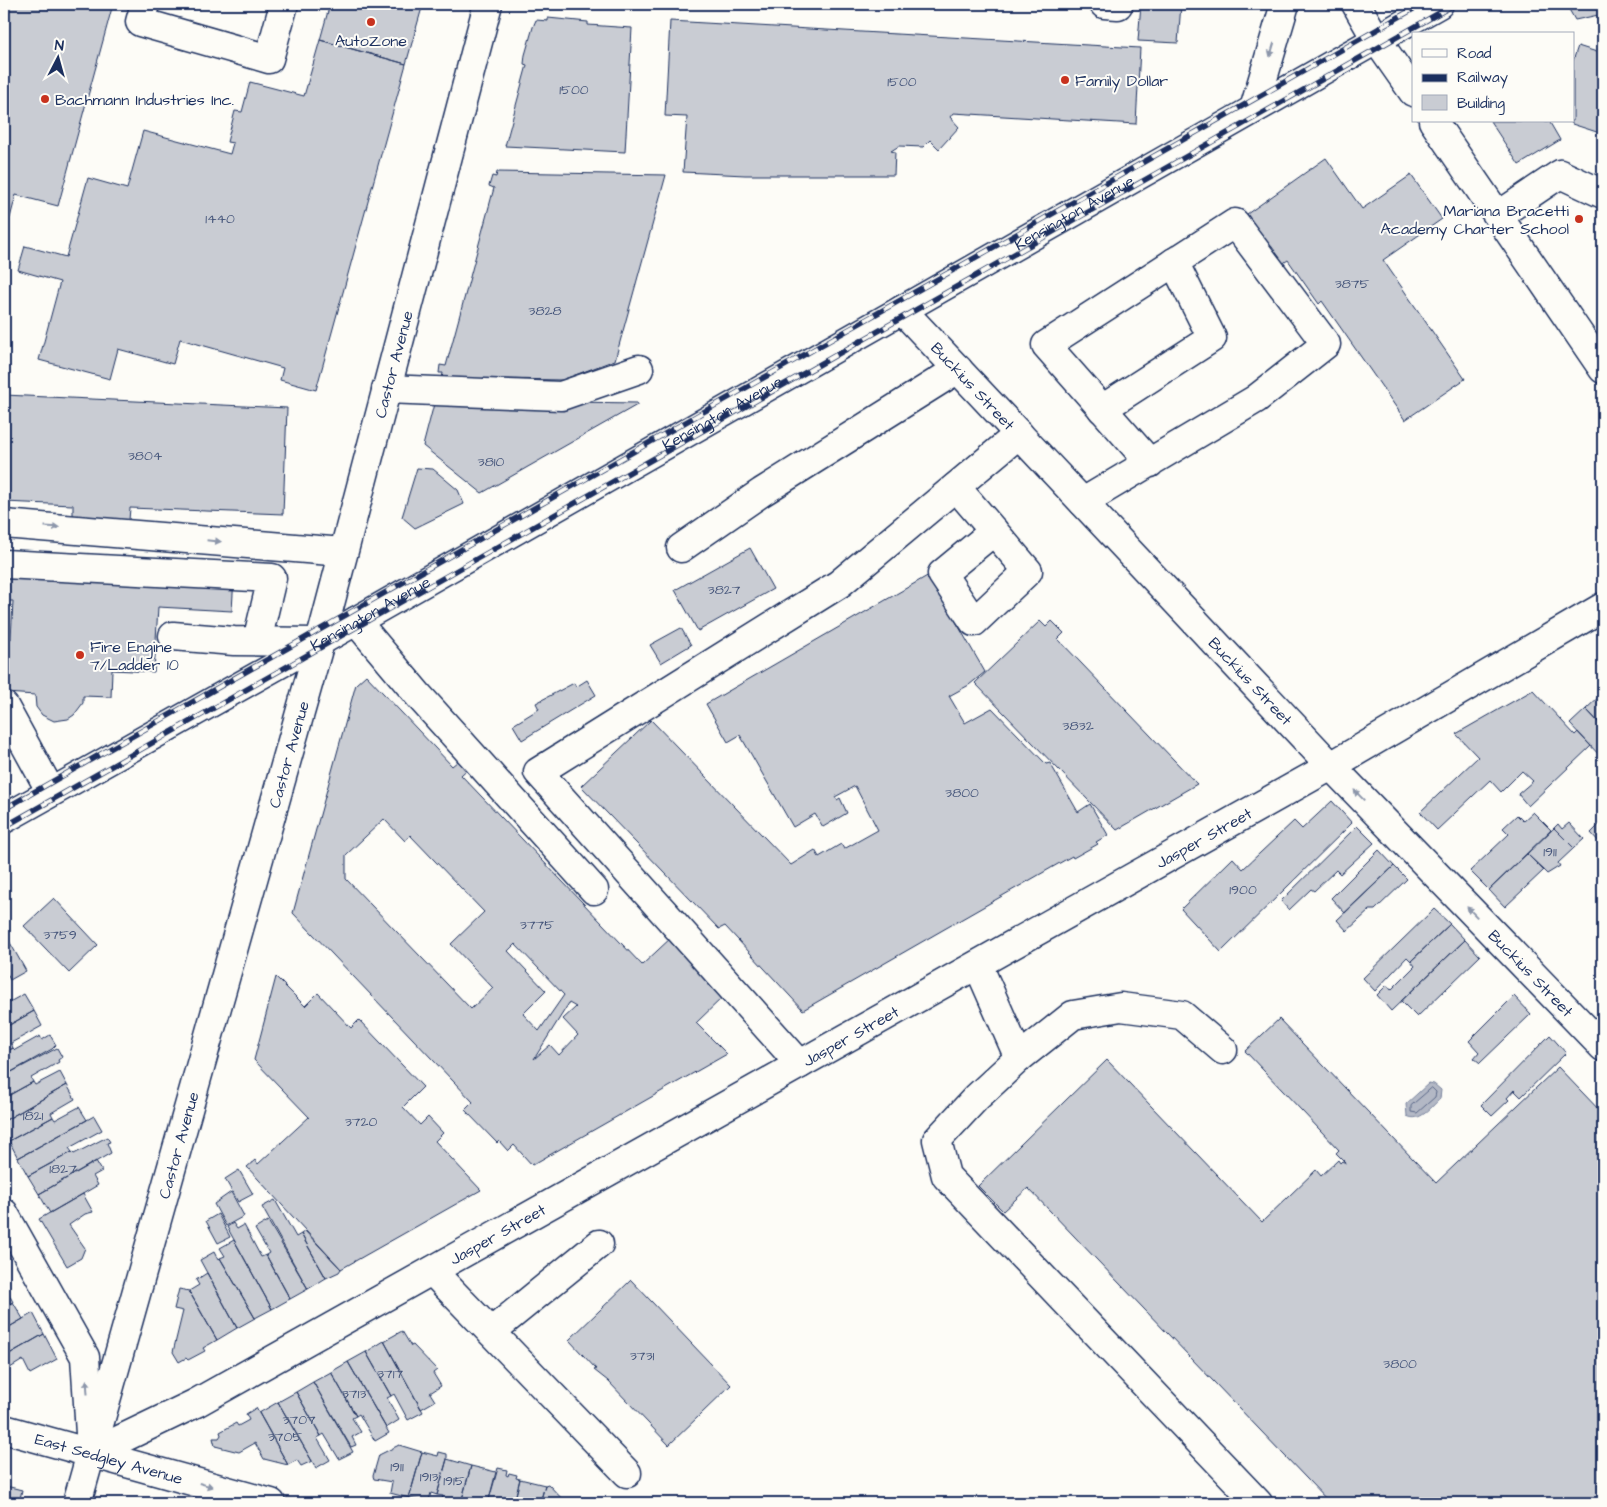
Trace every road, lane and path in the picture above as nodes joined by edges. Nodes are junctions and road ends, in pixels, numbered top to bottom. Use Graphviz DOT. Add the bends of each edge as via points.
graph roads {
  1 [pos="145,4"];
  2 [pos="284,4"];
  3 [pos="488,4"];
  4 [pos="1286,4"];
  5 [pos="1356,4"];
  6 [pos="1439,4"];
  7 [pos="1376,39"];
  8 [pos="1412,91"];
  9 [pos="1254,109"];
  10 [pos="1435,122"];
  11 [pos="1603,194"];
  12 [pos="1499,215"];
  13 [pos="1174,262"];
  14 [pos="902,310"];
  15 [pos="639,369"];
  16 [pos="958,369"];
  17 [pos="1603,369"];
  18 [pos="386,389"];
  19 [pos="1102,409"];
  20 [pos="1019,434"];
  21 [pos="1150,463"];
  22 [pos="956,487"];
  23 [pos="1083,502"];
  24 [pos="4,524"];
  25 [pos="994,531"];
  26 [pos="681,548"];
  27 [pos="343,552"];
  28 [pos="4,564"];
  29 [pos="1603,607"];
  30 [pos="356,621"];
  31 [pos="174,636"];
  32 [pos="257,641"];
  33 [pos="320,642"];
  34 [pos="4,706"];
  35 [pos="1331,766"];
  36 [pos="51,792"];
  37 [pos="4,819"];
  38 [pos="594,890"];
  39 [pos="978,965"];
  40 [pos="1603,1047"];
  41 [pos="1224,1050"];
  42 [pos="1019,1058"];
  43 [pos="800,1064"];
  44 [pos="4,1213"];
  45 [pos="599,1244"];
  46 [pos="432,1271"];
  47 [pos="491,1332"];
  48 [pos="4,1429"];
  49 [pos="92,1453"];
  50 [pos="627,1473"];
  51 [pos="77,1503"];
  52 [pos="272,1503"];
  53 [pos="1258,1503"];
  1 -- 2 [label="street" via="140,22 269,59"];
  3 -- 18 [label="street, Castor Avenue"];
  4 -- 9 [label="street, one-way"];
  5 -- 7 [label="street"];
  6 -- 7 [label="street, Kensington Avenue"];
  7 -- 8 [label="street"];
  7 -- 9 [label="street, Kensington Avenue"];
  9 -- 14 [label="street, Kensington Avenue"];
  10 -- 12 [label="street"];
  11 -- 12 [label="street" via="1560,174"];
  12 -- 17 [label="street"];
  13 -- 19 [label="street" via="1212,338"];
  13 -- 19 [label="street" via="1046,345"];
  13 -- 21 [label="street" via="1235,223 1326,344 1256,398"];
  14 -- 16 [label="street, Buckius Street"];
  14 -- 30 [label="street, Kensington Avenue"];
  15 -- 18 [label="street" via="561,396"];
  16 -- 20 [label="street, Buckius Street"];
  16 -- 26 [label="street" via="762,492"];
  18 -- 27 [label="street, Castor Avenue"];
  19 -- 21 [label="street"];
  20 -- 22 [label="street"];
  20 -- 23 [label="street, Buckius Street"];
  21 -- 23 [label="street"];
  22 -- 25 [label="street"];
  22 -- 43 [label="street" via="839,584 538,772"];
  23 -- 35 [label="street, Buckius Street"];
  24 -- 27 [label="street, one-way"];
  27 -- 33 [label="street, Castor Avenue"];
  28 -- 32 [label="street" via="272,578"];
  29 -- 35 [label="street, Jasper Street"];
  30 -- 33 [label="street, Kensington Avenue"];
  30 -- 38 [label="street" via="419,696"];
  31 -- 32 [label="street"];
  32 -- 33 [label="street"];
  33 -- 36 [label="street, Kensington Avenue"];
  33 -- 49 [label="street, Castor Avenue"];
  34 -- 36 [label="street"];
  35 -- 39 [label="street, Jasper Street"];
  40 -- 35 [label="street, Buckius Street, one-way"];
  36 -- 37 [label="street, Kensington Avenue"];
  39 -- 42 [label="street"];
  39 -- 43 [label="street, Jasper Street"];
  41 -- 42 [label="street" via="1182,1015 1121,1007 1073,1015"];
  42 -- 53 [label="street" via="937,1140 946,1176"];
  43 -- 46 [label="street, Jasper Street"];
  49 -- 44 [label="street, one-way" via="85,1357"];
  45 -- 47 [label="street"];
  46 -- 47 [label="street"];
  46 -- 49 [label="street, Jasper Street" via="196,1403"];
  47 -- 50 [label="street"];
  48 -- 49 [label="street, East Sedgley Avenue"];
  49 -- 51 [label="street, Castor Avenue"];
  49 -- 52 [label="street, East Sedgley Avenue, one-way"];
}
